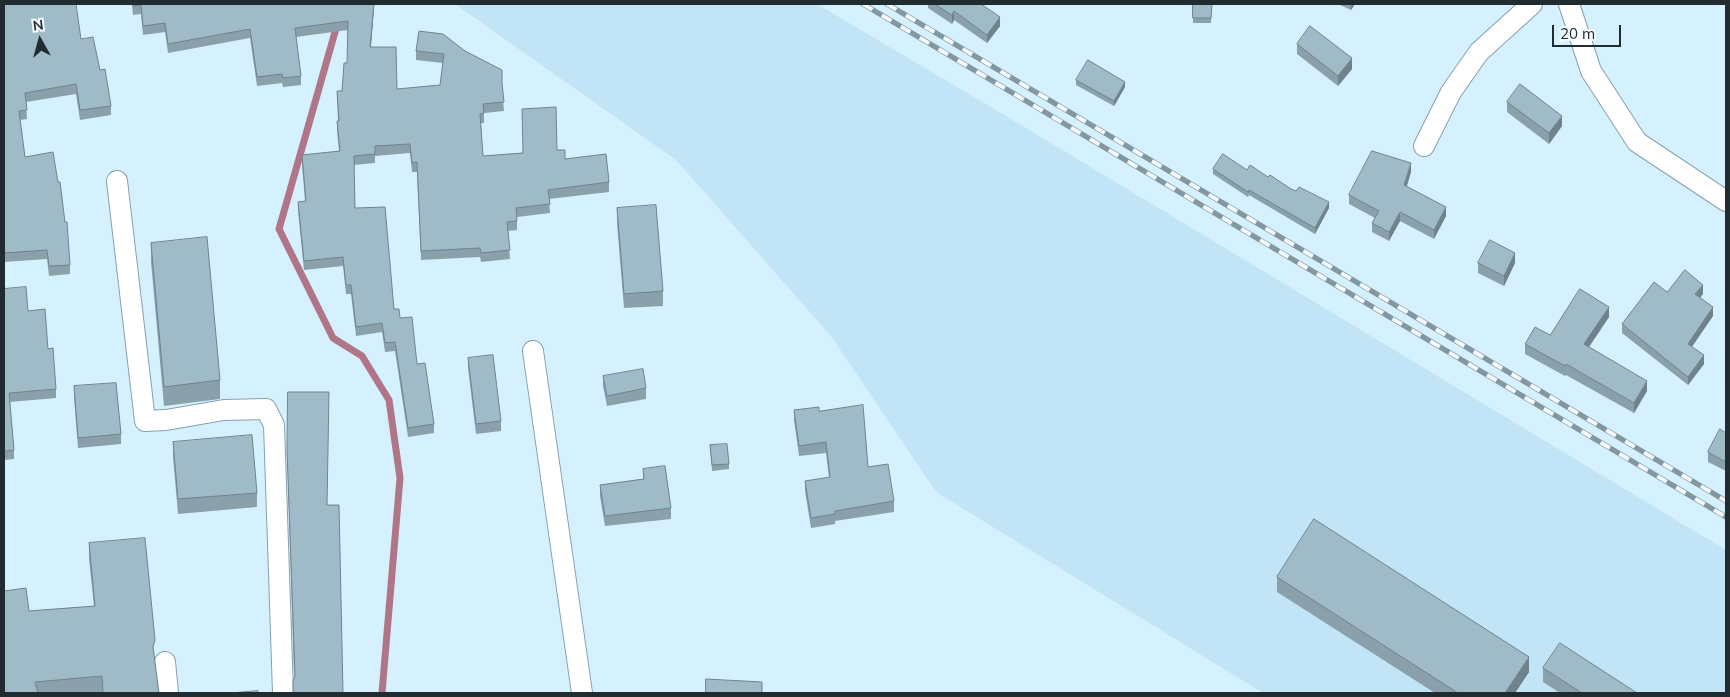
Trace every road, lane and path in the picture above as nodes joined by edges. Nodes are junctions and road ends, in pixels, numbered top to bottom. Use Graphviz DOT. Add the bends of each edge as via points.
graph roads {
  1 [pos="1532,4"];
  2 [pos="1569,4"];
  3 [pos="1424,146"];
  4 [pos="117,181"];
  5 [pos="1726,201"];
  6 [pos="533,351"];
  7 [pos="165,662"];
  8 [pos="168,693"];
  9 [pos="283,693"];
  10 [pos="582,693"];
  1 -- 3 [label="street" via="1479,52 1451,92"];
  2 -- 5 [label="street" via="1591,71 1637,142"];
  4 -- 9 [label="street" via="145,421 224,410 266,409 274,425"];
  6 -- 10 [label="street"];
  7 -- 8 [label="street"];
}
